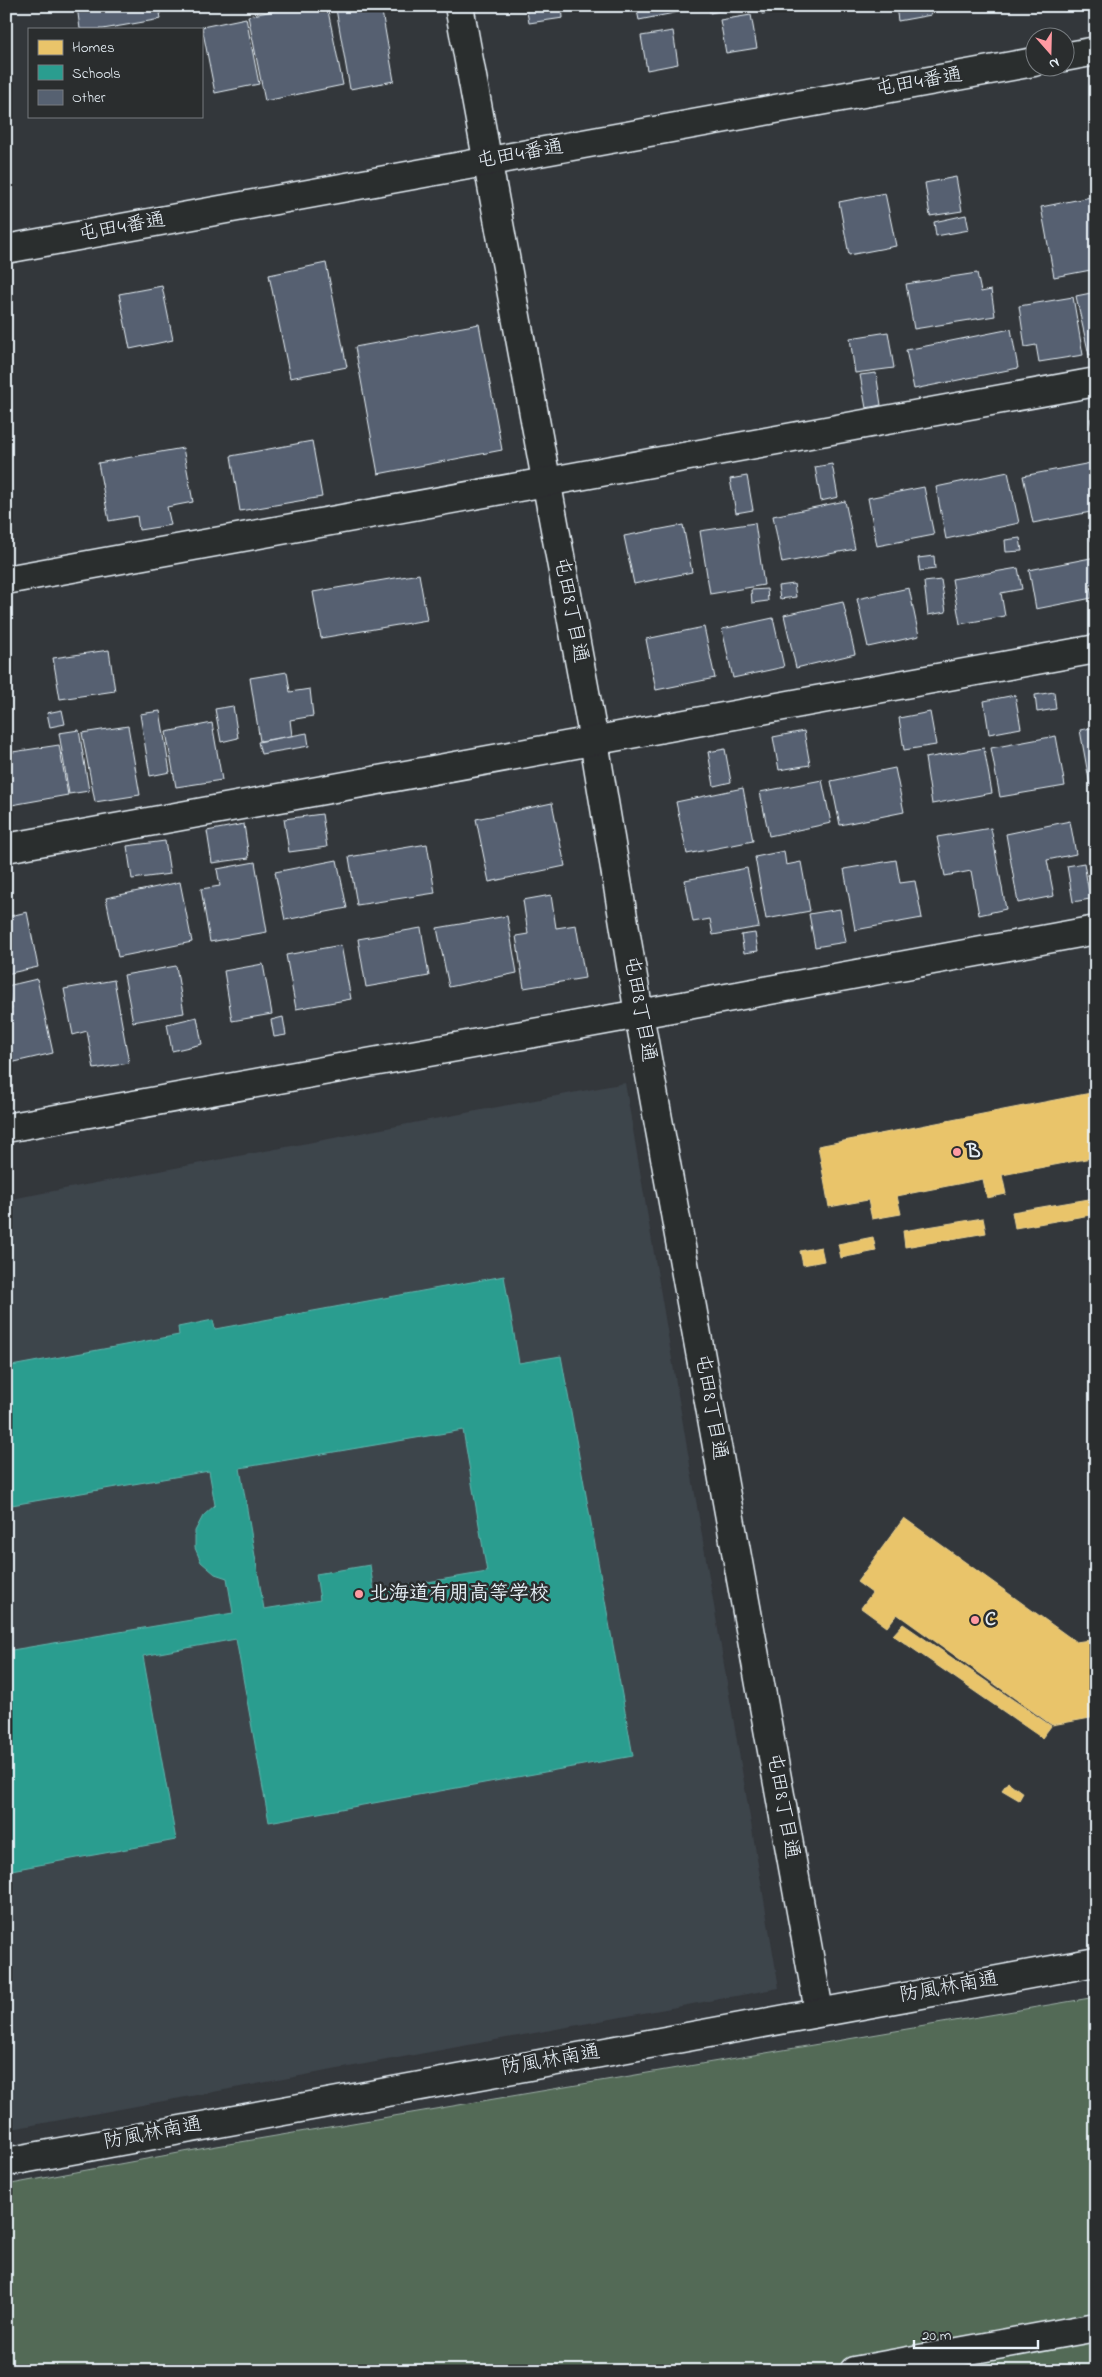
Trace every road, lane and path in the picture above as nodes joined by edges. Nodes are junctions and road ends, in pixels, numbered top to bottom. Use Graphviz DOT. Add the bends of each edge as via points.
graph roads {
  1 [pos="459,6"];
  2 [pos="1096,51"];
  3 [pos="1074,54"];
  4 [pos="1024,64"];
  5 [pos="487,162"];
  6 [pos="6,249"];
  7 [pos="1096,382"];
  8 [pos="546,482"];
  9 [pos="6,580"];
  10 [pos="1096,649"];
  11 [pos="594,741"];
  12 [pos="6,848"];
  13 [pos="1096,930"];
  14 [pos="639,1014"];
  15 [pos="6,1128"];
  16 [pos="1096,1962"];
  17 [pos="819,2011"];
  18 [pos="6,2162"];
  19 [pos="1096,2327"];
  20 [pos="854,2371"];
  1 -- 5 [label="street, 屯田8丁目通"];
  2 -- 3 [label="street"];
  4 -- 5 [label="street, 屯田4番通"];
  5 -- 6 [label="street, 屯田4番通"];
  5 -- 8 [label="street, 屯田8丁目通"];
  7 -- 8 [label="street"];
  8 -- 9 [label="street"];
  8 -- 11 [label="street, 屯田8丁目通"];
  10 -- 11 [label="street"];
  11 -- 12 [label="street"];
  11 -- 14 [label="street, 屯田8丁目通"];
  13 -- 14 [label="street"];
  14 -- 15 [label="street"];
  14 -- 17 [label="street, 屯田8丁目通"];
  16 -- 17 [label="street, 防風林南通"];
  17 -- 18 [label="street, 防風林南通"];
  19 -- 20 [label="street"];
}
